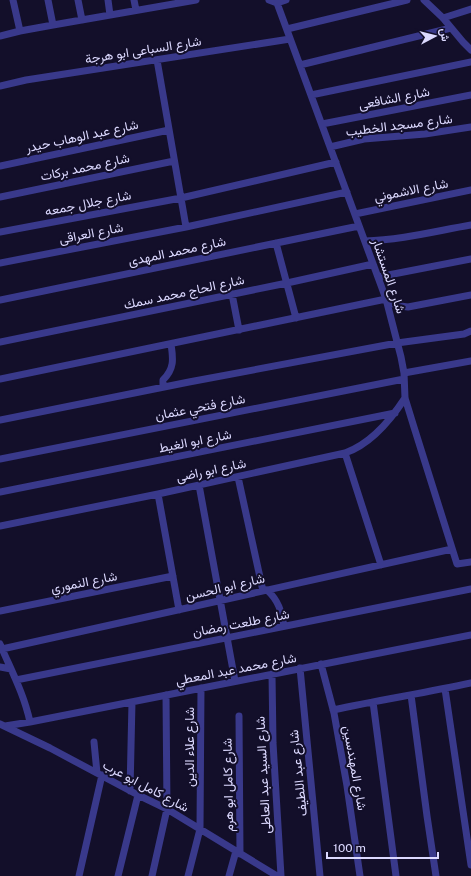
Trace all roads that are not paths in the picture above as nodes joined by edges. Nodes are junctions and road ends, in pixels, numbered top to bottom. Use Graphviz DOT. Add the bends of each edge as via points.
graph roads {
  1 [pos="13,0"];
  2 [pos="48,0"];
  3 [pos="78,0"];
  4 [pos="108,0"];
  5 [pos="134,0"];
  6 [pos="196,0"];
  7 [pos="269,0"];
  8 [pos="286,0"];
  9 [pos="407,0"];
  10 [pos="424,0"];
  11 [pos="277,1"];
  12 [pos="165,3"];
  13 [pos="471,9"];
  14 [pos="136,10"];
  15 [pos="110,15"];
  16 [pos="443,18"];
  17 [pos="82,20"];
  18 [pos="53,25"];
  19 [pos="451,28"];
  20 [pos="287,29"];
  21 [pos="20,31"];
  22 [pos="0,36"];
  23 [pos="290,39"];
  24 [pos="471,50"];
  25 [pos="157,60"];
  26 [pos="471,62"];
  27 [pos="300,65"];
  28 [pos="0,86"];
  29 [pos="311,95"];
  30 [pos="471,95"];
  31 [pos="322,124"];
  32 [pos="471,127"];
  33 [pos="169,130"];
  34 [pos="330,147"];
  35 [pos="174,161"];
  36 [pos="336,162"];
  37 [pos="0,166"];
  38 [pos="471,190"];
  39 [pos="347,192"];
  40 [pos="0,197"];
  41 [pos="181,198"];
  42 [pos="355,214"];
  43 [pos="471,225"];
  44 [pos="359,226"];
  45 [pos="186,227"];
  46 [pos="0,232"];
  47 [pos="365,241"];
  48 [pos="276,243"];
  49 [pos="471,259"];
  50 [pos="0,263"];
  51 [pos="373,264"];
  52 [pos="378,278"];
  53 [pos="287,283"];
  54 [pos="232,294"];
  55 [pos="471,295"];
  56 [pos="386,299"];
  57 [pos="0,300"];
  58 [pos="296,318"];
  59 [pos="239,330"];
  60 [pos="471,331"];
  61 [pos="0,342"];
  62 [pos="397,343"];
  63 [pos="171,344"];
  64 [pos="471,361"];
  65 [pos="404,376"];
  66 [pos="0,379"];
  67 [pos="163,387"];
  68 [pos="405,398"];
  69 [pos="395,413"];
  70 [pos="0,420"];
  71 [pos="345,454"];
  72 [pos="0,459"];
  73 [pos="238,477"];
  74 [pos="199,485"];
  75 [pos="0,492"];
  76 [pos="158,494"];
  77 [pos="0,526"];
  78 [pos="452,549"];
  79 [pos="471,562"];
  80 [pos="381,565"];
  81 [pos="173,576"];
  82 [pos="471,589"];
  83 [pos="265,590"];
  84 [pos="220,601"];
  85 [pos="179,610"];
  86 [pos="0,611"];
  87 [pos="284,626"];
  88 [pos="471,635"];
  89 [pos="227,638"];
  90 [pos="1,647"];
  91 [pos="321,664"];
  92 [pos="0,667"];
  93 [pos="300,668"];
  94 [pos="11,669"];
  95 [pos="272,674"];
  96 [pos="16,680"];
  97 [pos="235,681"];
  98 [pos="471,683"];
  99 [pos="201,688"];
  100 [pos="445,689"];
  101 [pos="166,695"];
  102 [pos="411,695"];
  103 [pos="132,702"];
  104 [pos="373,702"];
  105 [pos="333,710"];
  106 [pos="239,716"];
  107 [pos="30,722"];
  108 [pos="2,725"];
  109 [pos="94,742"];
  110 [pos="100,774"];
  111 [pos="130,791"];
  112 [pos="138,795"];
  113 [pos="168,809"];
  114 [pos="200,830"];
  115 [pos="238,852"];
  116 [pos="471,865"];
  117 [pos="79,876"];
  118 [pos="118,876"];
  119 [pos="152,876"];
  120 [pos="188,876"];
  121 [pos="229,876"];
  122 [pos="278,876"];
  123 [pos="320,876"];
  124 [pos="360,876"];
  125 [pos="396,876"];
  126 [pos="436,876"];
  1 -- 21 [label="street"];
  2 -- 18 [label="street"];
  3 -- 17 [label="street"];
  4 -- 15 [label="street"];
  5 -- 14 [label="street"];
  6 -- 12 [label="street"];
  7 -- 11 [label="street"];
  8 -- 11 [label="street"];
  9 -- 20 [label="street"];
  10 -- 16 [label="street"];
  11 -- 20 [label="street, شارع المستشار"];
  12 -- 14 [label="street"];
  13 -- 16 [label="street"];
  14 -- 15 [label="street"];
  15 -- 17 [label="street"];
  16 -- 19 [label="street"];
  17 -- 18 [label="street"];
  18 -- 21 [label="street"];
  19 -- 24 [label="street"];
  19 -- 27 [label="street"];
  20 -- 23 [label="street, شارع المستشار"];
  21 -- 22 [label="street"];
  23 -- 25 [label="street, شارع السباعى ابو هرجة"];
  23 -- 27 [label="street, شارع المستشار"];
  25 -- 28 [label="street, شارع السباعى ابو هرجة"];
  25 -- 33 [label="street"];
  26 -- 29 [label="street"];
  27 -- 29 [label="street, شارع المستشار"];
  29 -- 31 [label="street, شارع المستشار"];
  30 -- 31 [label="street, شارع الشافعى"];
  31 -- 34 [label="street, شارع المستشار"];
  32 -- 34 [label="street, شارع مسجد الخطيب" via="432,134 364,140"];
  33 -- 35 [label="street"];
  33 -- 37 [label="street, شارع عبد الوهاب حيدر"];
  34 -- 36 [label="street, شارع المستشار"];
  35 -- 40 [label="street, شارع محمد بركات"];
  35 -- 41 [label="street"];
  36 -- 39 [label="street, شارع المستشار"];
  36 -- 41 [label="street, شارع جلال جمعه"];
  38 -- 42 [label="street, شارع الاشموني"];
  39 -- 42 [label="street, شارع المستشار"];
  39 -- 45 [label="street, شارع العراقى"];
  41 -- 45 [label="street"];
  41 -- 46 [label="street, شارع جلال جمعه"];
  42 -- 44 [label="street, شارع المستشار"];
  43 -- 47 [label="street" via="402,238"];
  44 -- 47 [label="street, شارع المستشار"];
  44 -- 48 [label="street, شارع محمد المهدى"];
  45 -- 50 [label="street, شارع العراقى"];
  47 -- 51 [label="street, شارع المستشار"];
  48 -- 53 [label="street"];
  48 -- 57 [label="street, شارع محمد المهدى"];
  49 -- 52 [label="street"];
  51 -- 52 [label="street, شارع المستشار"];
  51 -- 53 [label="street, شارع الحاج محمد سمك"];
  52 -- 56 [label="street, شارع المستشار"];
  53 -- 54 [label="street, شارع الحاج محمد سمك"];
  53 -- 58 [label="street"];
  54 -- 59 [label="street"];
  54 -- 61 [label="street, شارع الحاج محمد سمك"];
  55 -- 56 [label="street" via="408,306 394,305"];
  56 -- 58 [label="street"];
  56 -- 62 [label="street, شارع المستشار"];
  58 -- 59 [label="street"];
  59 -- 63 [label="street"];
  60 -- 62 [label="street"];
  62 -- 65 [label="street, شارع المستشار"];
  62 -- 67 [label="street"];
  63 -- 66 [label="street"];
  63 -- 67 [label="street" via="172,366 163,380"];
  64 -- 65 [label="street, شارع فتحي عثمان"];
  65 -- 68 [label="street, شارع المستشار"];
  65 -- 72 [label="street, شارع فتحي عثمان"];
  67 -- 70 [label="street"];
  68 -- 69 [label="street, شارع ابو راضى"];
  68 -- 78 [label="street, شارع المستشار"];
  69 -- 71 [label="street, شارع ابو راضى" via="366,442"];
  69 -- 75 [label="street, شارع ابو الغيط"];
  71 -- 73 [label="street, شارع ابو راضى"];
  71 -- 80 [label="street"];
  73 -- 74 [label="street, شارع ابو راضى"];
  73 -- 83 [label="street"];
  74 -- 76 [label="street, شارع ابو راضى"];
  74 -- 84 [label="street"];
  76 -- 77 [label="street, شارع ابو راضى"];
  76 -- 81 [label="street"];
  78 -- 79 [label="street, شارع المستشار" via="457,564"];
  78 -- 80 [label="street, شارع ابو الحسن"];
  80 -- 83 [label="street, شارع ابو الحسن"];
  81 -- 85 [label="street"];
  81 -- 86 [label="street, شارع النموري"];
  82 -- 87 [label="street, شارع طلعت رمضان"];
  83 -- 84 [label="street, شارع ابو الحسن"];
  83 -- 87 [label="street" via="279,605"];
  84 -- 85 [label="street, شارع ابو الحسن"];
  84 -- 89 [label="street"];
  85 -- 90 [label="street, شارع ابو الحسن"];
  87 -- 89 [label="street, شارع طلعت رمضان"];
  88 -- 91 [label="street, شارع محمد عبد المعطي"];
  89 -- 96 [label="street, شارع طلعت رمضان"];
  89 -- 97 [label="street"];
  90 -- 94 [label="street"];
  91 -- 93 [label="street, شارع محمد عبد المعطي"];
  91 -- 105 [label="street, شارع المهندسين"];
  92 -- 94 [label="street"];
  93 -- 95 [label="street, شارع محمد عبد المعطي"];
  93 -- 123 [label="street, شارع عبد اللطيف"];
  94 -- 96 [label="street"];
  95 -- 97 [label="street, شارع محمد عبد المعطي"];
  95 -- 122 [label="street, شارع السيد عبد العاطى"];
  96 -- 107 [label="street"];
  97 -- 99 [label="street, شارع محمد عبد المعطي"];
  98 -- 100 [label="street"];
  99 -- 101 [label="street, شارع محمد عبد المعطي"];
  99 -- 114 [label="street, شارع علاء الدين"];
  100 -- 102 [label="street"];
  100 -- 116 [label="street"];
  101 -- 103 [label="street, شارع محمد عبد المعطي"];
  101 -- 113 [label="street"];
  102 -- 104 [label="street"];
  102 -- 126 [label="street"];
  103 -- 107 [label="street, شارع محمد عبد المعطي"];
  103 -- 111 [label="street"];
  104 -- 105 [label="street"];
  104 -- 125 [label="street"];
  105 -- 124 [label="street, شارع المهندسين"];
  106 -- 115 [label="street, شارع كامل ابو هرم"];
  107 -- 108 [label="street, شارع محمد عبد المعطي"];
  108 -- 110 [label="street, شارع كامل ابو عرب"];
  109 -- 110 [label="street"];
  110 -- 111 [label="street, شارع كامل ابو عرب"];
  110 -- 117 [label="street"];
  111 -- 112 [label="street, شارع كامل ابو عرب"];
  112 -- 113 [label="street, شارع كامل ابو عرب"];
  112 -- 118 [label="street"];
  113 -- 114 [label="street, شارع كامل ابو عرب"];
  113 -- 119 [label="street"];
  114 -- 115 [label="street, شارع كامل ابو عرب"];
  114 -- 120 [label="street, شارع علاء الدين"];
  115 -- 121 [label="street, شارع كامل ابو هرم"];
  115 -- 122 [label="street, شارع كامل ابو عرب"];
}
